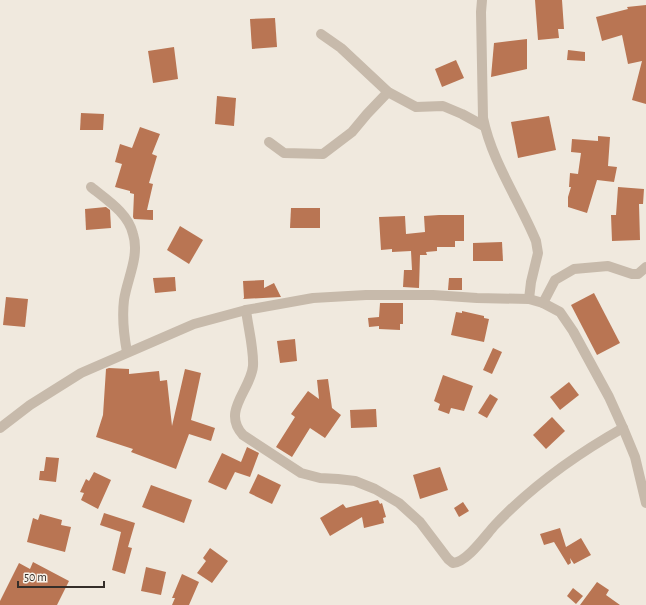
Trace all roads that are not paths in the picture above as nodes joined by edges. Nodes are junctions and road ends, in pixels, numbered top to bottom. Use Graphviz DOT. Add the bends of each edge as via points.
graph roads {
  1 [pos="482,0"];
  2 [pos="321,34"];
  3 [pos="388,92"];
  4 [pos="484,126"];
  5 [pos="269,142"];
  6 [pos="91,187"];
  7 [pos="646,268"];
  8 [pos="529,299"];
  9 [pos="543,303"];
  10 [pos="246,310"];
  11 [pos="127,352"];
  12 [pos="0,428"];
  13 [pos="623,428"];
  14 [pos="646,503"];
  1 -- 4 [label="street"];
  2 -- 3 [label="street" via="341,48"];
  3 -- 4 [label="street" via="416,106 443,106"];
  3 -- 5 [label="street" via="352,132 323,154 284,153"];
  4 -- 8 [label="street" via="500,167 536,241 538,253 530,282"];
  6 -- 11 [label="street" via="115,206 133,233 134,259 124,300 124,338"];
  7 -- 9 [label="street" via="638,274 608,266 574,269 555,280"];
  8 -- 9 [label="street"];
  8 -- 10 [label="street" via="366,295 313,298"];
  9 -- 13 [label="street" via="560,312 573,331"];
  10 -- 11 [label="street" via="194,324"];
  10 -- 13 [label="street" via="253,364 252,374 237,403 235,414 236,425 242,435 301,473 320,478 355,481 399,503 420,522 453,563 467,557 496,524 561,467"];
  11 -- 12 [label="street" via="80,373"];
  13 -- 14 [label="street" via="635,457"];
}
